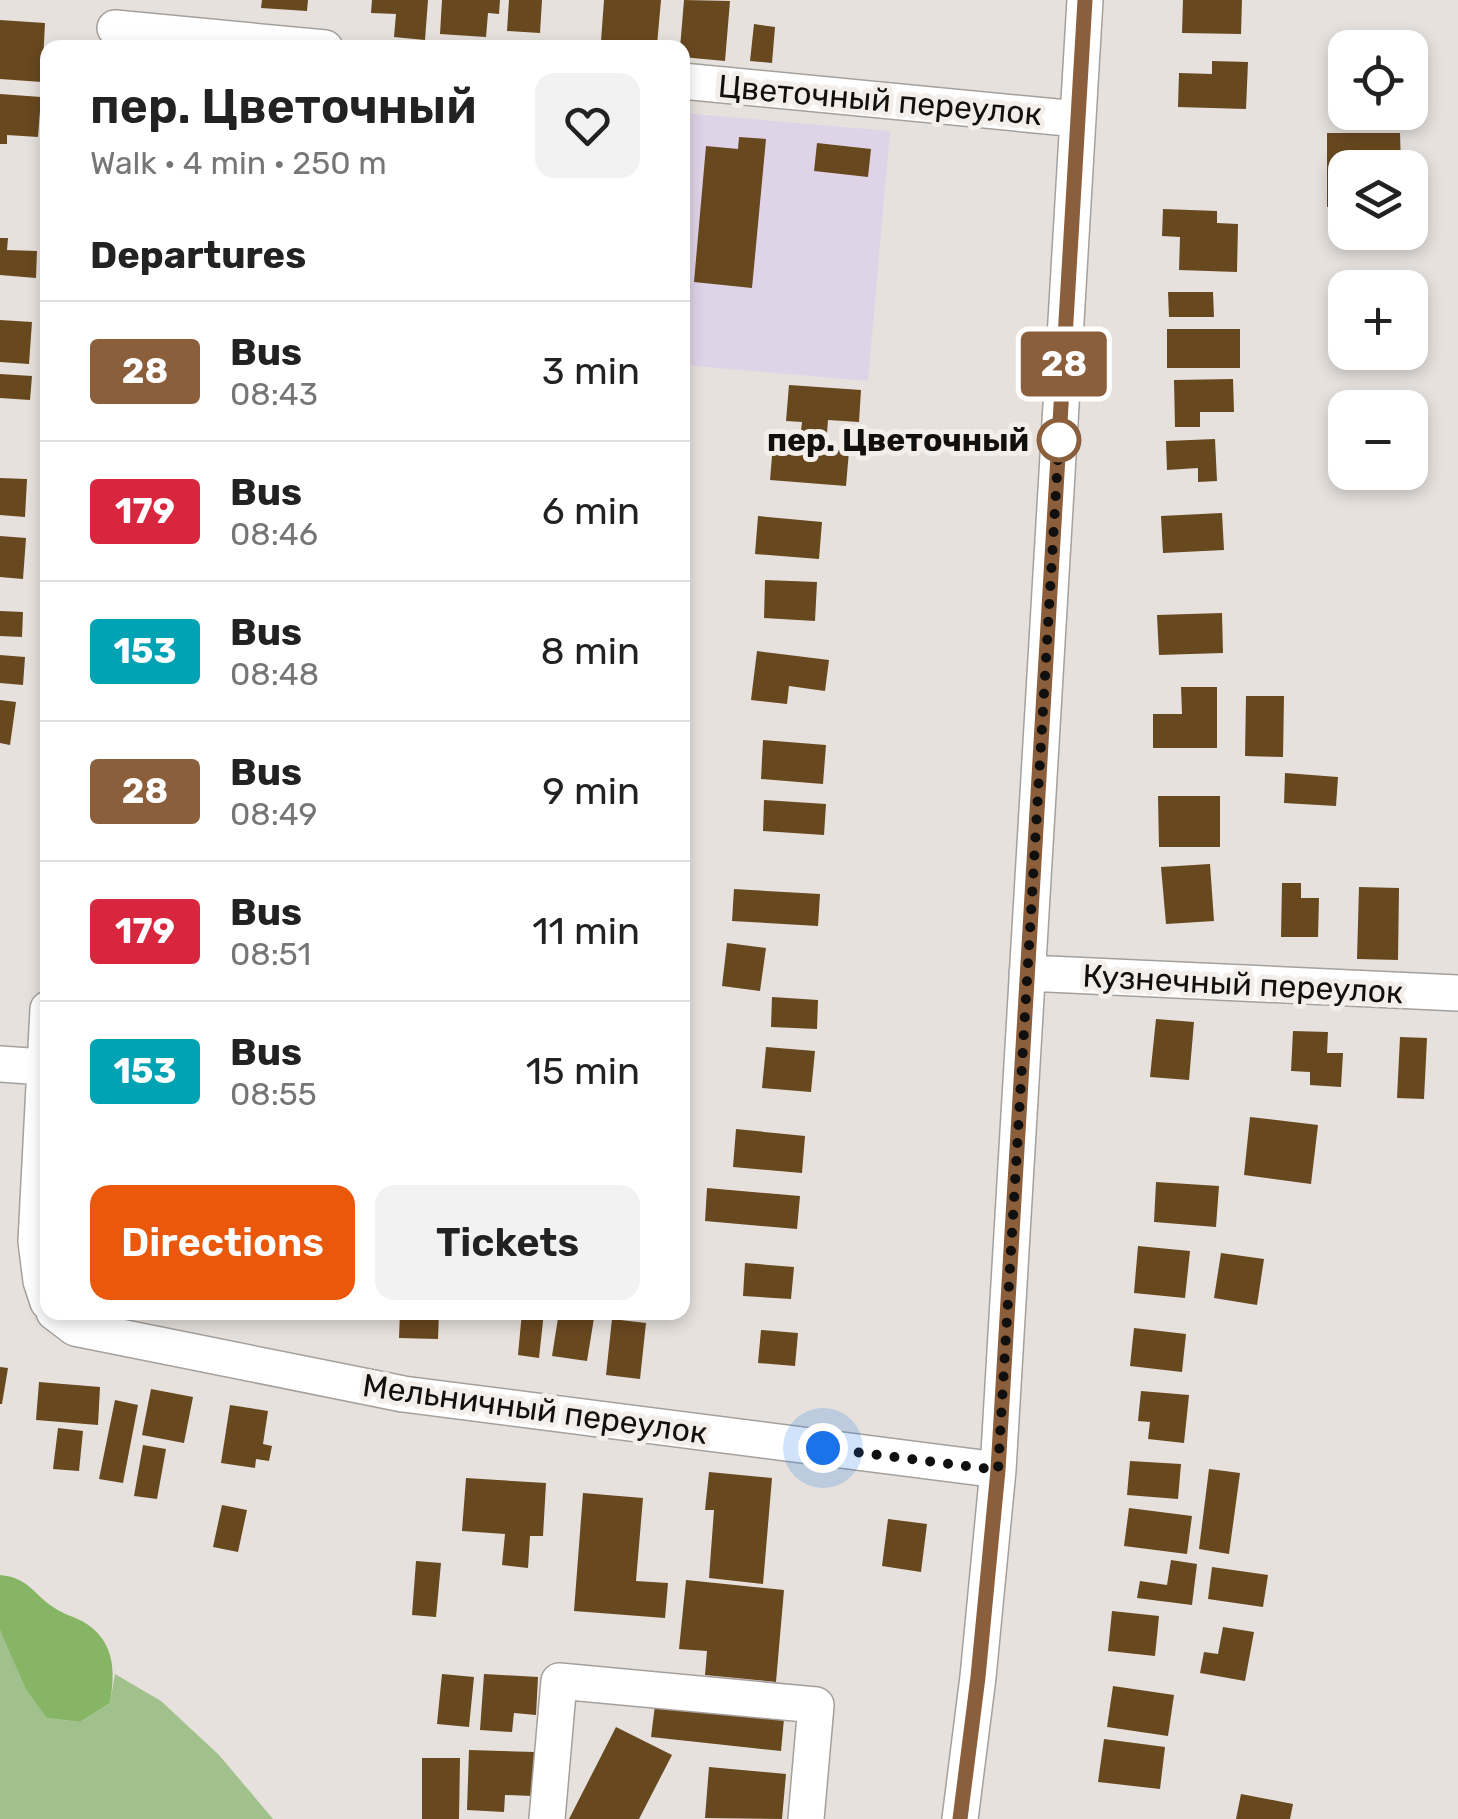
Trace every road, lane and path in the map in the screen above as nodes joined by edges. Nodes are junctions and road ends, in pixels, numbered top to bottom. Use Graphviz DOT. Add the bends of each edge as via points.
graph roads {
  1 [pos="1085,0"];
  2 [pos="115,25"];
  3 [pos="252,40"];
  4 [pos="690,82"];
  5 [pos="1078,119"];
  6 [pos="1028,973"];
  7 [pos="1458,992"];
  8 [pos="0,1064"];
  9 [pos="40,1067"];
  10 [pos="40,1154"];
  11 [pos="40,1274"];
  12 [pos="65,1320"];
  13 [pos="998,1470"];
  14 [pos="546,1819"];
  15 [pos="806,1819"];
  16 [pos="960,1819"];
  1 -- 5 [label="street"];
  2 -- 3 [label="street"];
  4 -- 5 [label="street, Цветочный переулок"];
  5 -- 6 [label="street"];
  6 -- 7 [label="street, Кузнечный переулок"];
  6 -- 13 [label="street"];
  8 -- 9 [label="street"];
  10 -- 11 [label="street"];
  12 -- 13 [label="street, Мельничный переулок" via="403,1394"];
  13 -- 16 [label="street"];
  14 -- 15 [label="street" via="559,1681 816,1705"];
}
